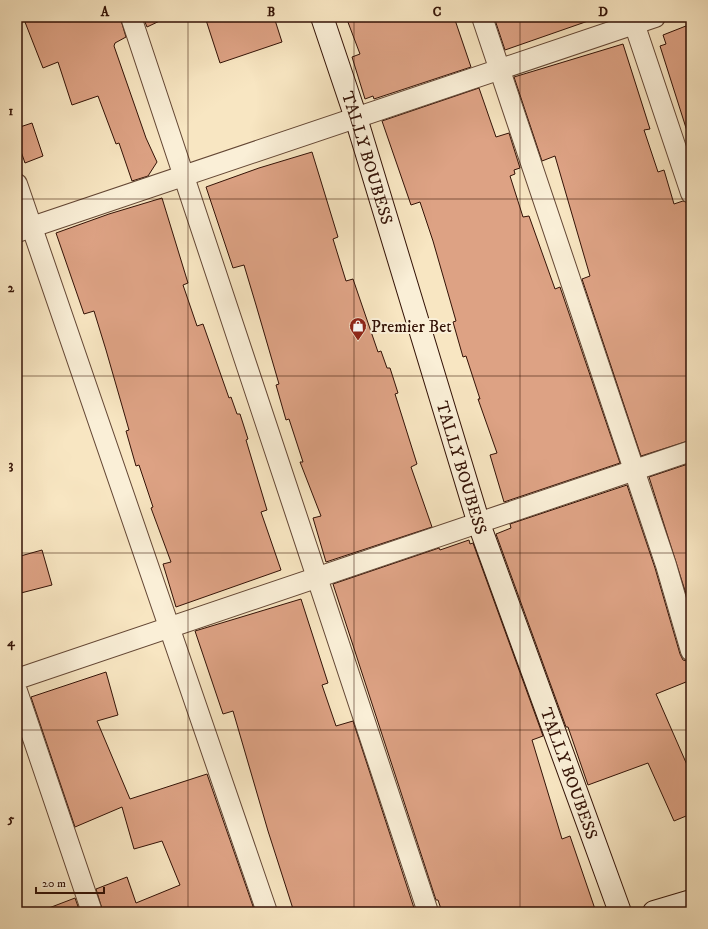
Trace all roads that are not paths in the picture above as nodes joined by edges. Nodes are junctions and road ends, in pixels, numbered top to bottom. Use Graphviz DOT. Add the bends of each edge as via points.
graph roads {
  1 [pos="131,17"];
  2 [pos="322,17"];
  3 [pos="482,17"];
  4 [pos="655,17"];
  5 [pos="633,20"];
  6 [pos="499,69"];
  7 [pos="356,118"];
  8 [pos="184,176"];
  9 [pos="17,184"];
  10 [pos="691,193"];
  11 [pos="24,230"];
  12 [pos="691,451"];
  13 [pos="634,471"];
  14 [pos="479,524"];
  15 [pos="317,578"];
  16 [pos="169,628"];
  17 [pos="691,651"];
  18 [pos="17,679"];
  19 [pos="17,691"];
  20 [pos="691,901"];
  21 [pos="92,912"];
  22 [pos="267,912"];
  23 [pos="428,912"];
  24 [pos="620,912"];
  25 [pos="654,912"];
  1 -- 8 [label="street"];
  2 -- 7 [label="street, TALLY BOUBESS"];
  3 -- 6 [label="street"];
  4 -- 5 [label="street"];
  5 -- 6 [label="street"];
  5 -- 10 [label="street"];
  6 -- 7 [label="street"];
  6 -- 13 [label="street"];
  7 -- 8 [label="street"];
  7 -- 14 [label="street, TALLY BOUBESS"];
  8 -- 11 [label="street"];
  8 -- 15 [label="street"];
  9 -- 11 [label="street"];
  11 -- 16 [label="street"];
  12 -- 13 [label="street"];
  13 -- 14 [label="street"];
  13 -- 17 [label="street" via="666,565"];
  14 -- 15 [label="street"];
  14 -- 24 [label="street, TALLY BOUBESS"];
  15 -- 16 [label="street"];
  15 -- 23 [label="street"];
  16 -- 18 [label="street"];
  16 -- 22 [label="street"];
  19 -- 21 [label="street"];
  20 -- 25 [label="street"];
}
